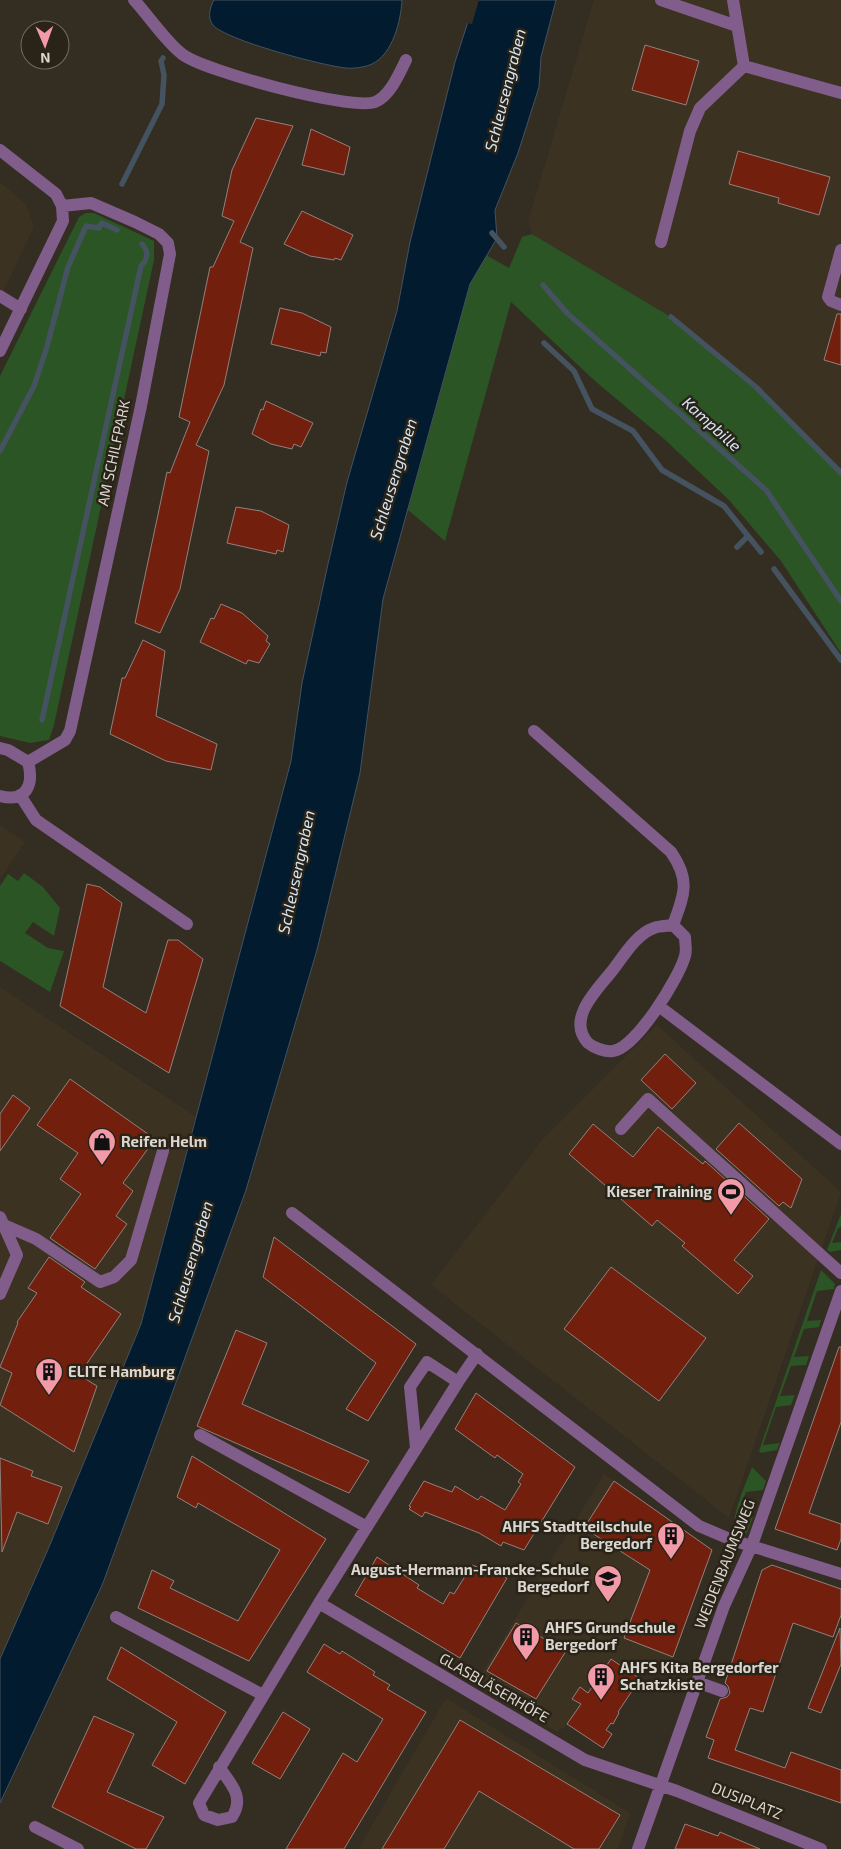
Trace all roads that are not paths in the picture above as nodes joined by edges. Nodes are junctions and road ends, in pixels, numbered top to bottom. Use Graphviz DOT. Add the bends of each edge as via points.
graph roads {
  1 [pos="134,0"];
  2 [pos="661,0"];
  3 [pos="733,0"];
  4 [pos="737,26"];
  5 [pos="406,60"];
  6 [pos="744,66"];
  7 [pos="841,93"];
  8 [pos="0,150"];
  9 [pos="62,206"];
  10 [pos="661,242"];
  11 [pos="841,250"];
  12 [pos="0,296"];
  13 [pos="841,305"];
  14 [pos="21,308"];
  15 [pos="0,351"];
  16 [pos="534,731"];
  17 [pos="0,748"];
  18 [pos="28,762"];
  19 [pos="20,795"];
  20 [pos="0,796"];
  21 [pos="187,924"];
  22 [pos="673,926"];
  23 [pos="660,1007"];
  24 [pos="621,1129"];
  25 [pos="841,1144"];
  26 [pos="163,1150"];
  27 [pos="292,1213"];
  28 [pos="2,1221"];
  29 [pos="841,1273"];
  30 [pos="841,1291"];
  31 [pos="0,1294"];
  32 [pos="477,1354"];
  33 [pos="458,1382"];
  34 [pos="200,1435"];
  35 [pos="416,1448"];
  36 [pos="367,1527"];
  37 [pos="752,1545"];
  38 [pos="841,1574"];
  39 [pos="319,1603"];
  40 [pos="116,1617"];
  41 [pos="697,1682"];
  42 [pos="722,1691"];
  43 [pos="263,1695"];
  44 [pos="219,1768"];
  45 [pos="660,1785"];
  46 [pos="35,1827"];
  47 [pos="78,1849"];
  48 [pos="638,1849"];
  49 [pos="821,1849"];
  1 -- 5 [label="street" via="182,55 227,73 334,101 367,105 377,101 386,94"];
  2 -- 4 [label="street"];
  3 -- 4 [label="street"];
  4 -- 6 [label="street"];
  6 -- 7 [label="street"];
  6 -- 10 [label="street" via="700,108 690,131"];
  8 -- 9 [label="street" via="56,194"];
  9 -- 14 [label="street" via="63,221"];
  9 -- 18 [label="street, AM SCHILFPARK" via="91,203 135,222 159,234 168,243 170,254 141,406 70,731 65,740"];
  11 -- 13 [label="street" via="828,297"];
  12 -- 14 [label="street"];
  14 -- 15 [label="street"];
  16 -- 22 [label="street" via="671,852 681,866 685,880"];
  17 -- 18 [label="street"];
  18 -- 19 [label="street" via="32,777 29,788"];
  19 -- 20 [label="street"];
  19 -- 21 [label="street" via="36,820"];
  22 -- 23 [label="street" via="685,937 686,955"];
  22 -- 23 [label="street" via="654,928 638,939 585,1005 580,1020 581,1034 590,1045 613,1051 624,1046"];
  23 -- 25 [label="street"];
  24 -- 29 [label="street" via="648,1099"];
  26 -- 28 [label="street" via="131,1260 114,1277 100,1282 36,1239"];
  27 -- 32 [label="street"];
  28 -- 31 [label="street" via="17,1255"];
  30 -- 37 [label="street, WEIDENBAUMSWEG"];
  32 -- 33 [label="street"];
  32 -- 37 [label="street" via="699,1526"];
  33 -- 35 [label="street"];
  33 -- 35 [label="street" via="427,1362 410,1387"];
  34 -- 36 [label="street"];
  35 -- 36 [label="street"];
  36 -- 39 [label="street"];
  37 -- 38 [label="street"];
  37 -- 41 [label="street, WEIDENBAUMSWEG" via="724,1606"];
  39 -- 43 [label="street"];
  39 -- 45 [label="street, GLASBLÄSERHÖFE" via="586,1760"];
  40 -- 43 [label="street"];
  41 -- 42 [label="street"];
  41 -- 45 [label="street, WEIDENBAUMSWEG"];
  43 -- 44 [label="street"];
  45 -- 48 [label="street, WEIDENBAUMSWEG"];
  45 -- 49 [label="street, DUSIPLATZ"];
  46 -- 47 [label="street"];
}
